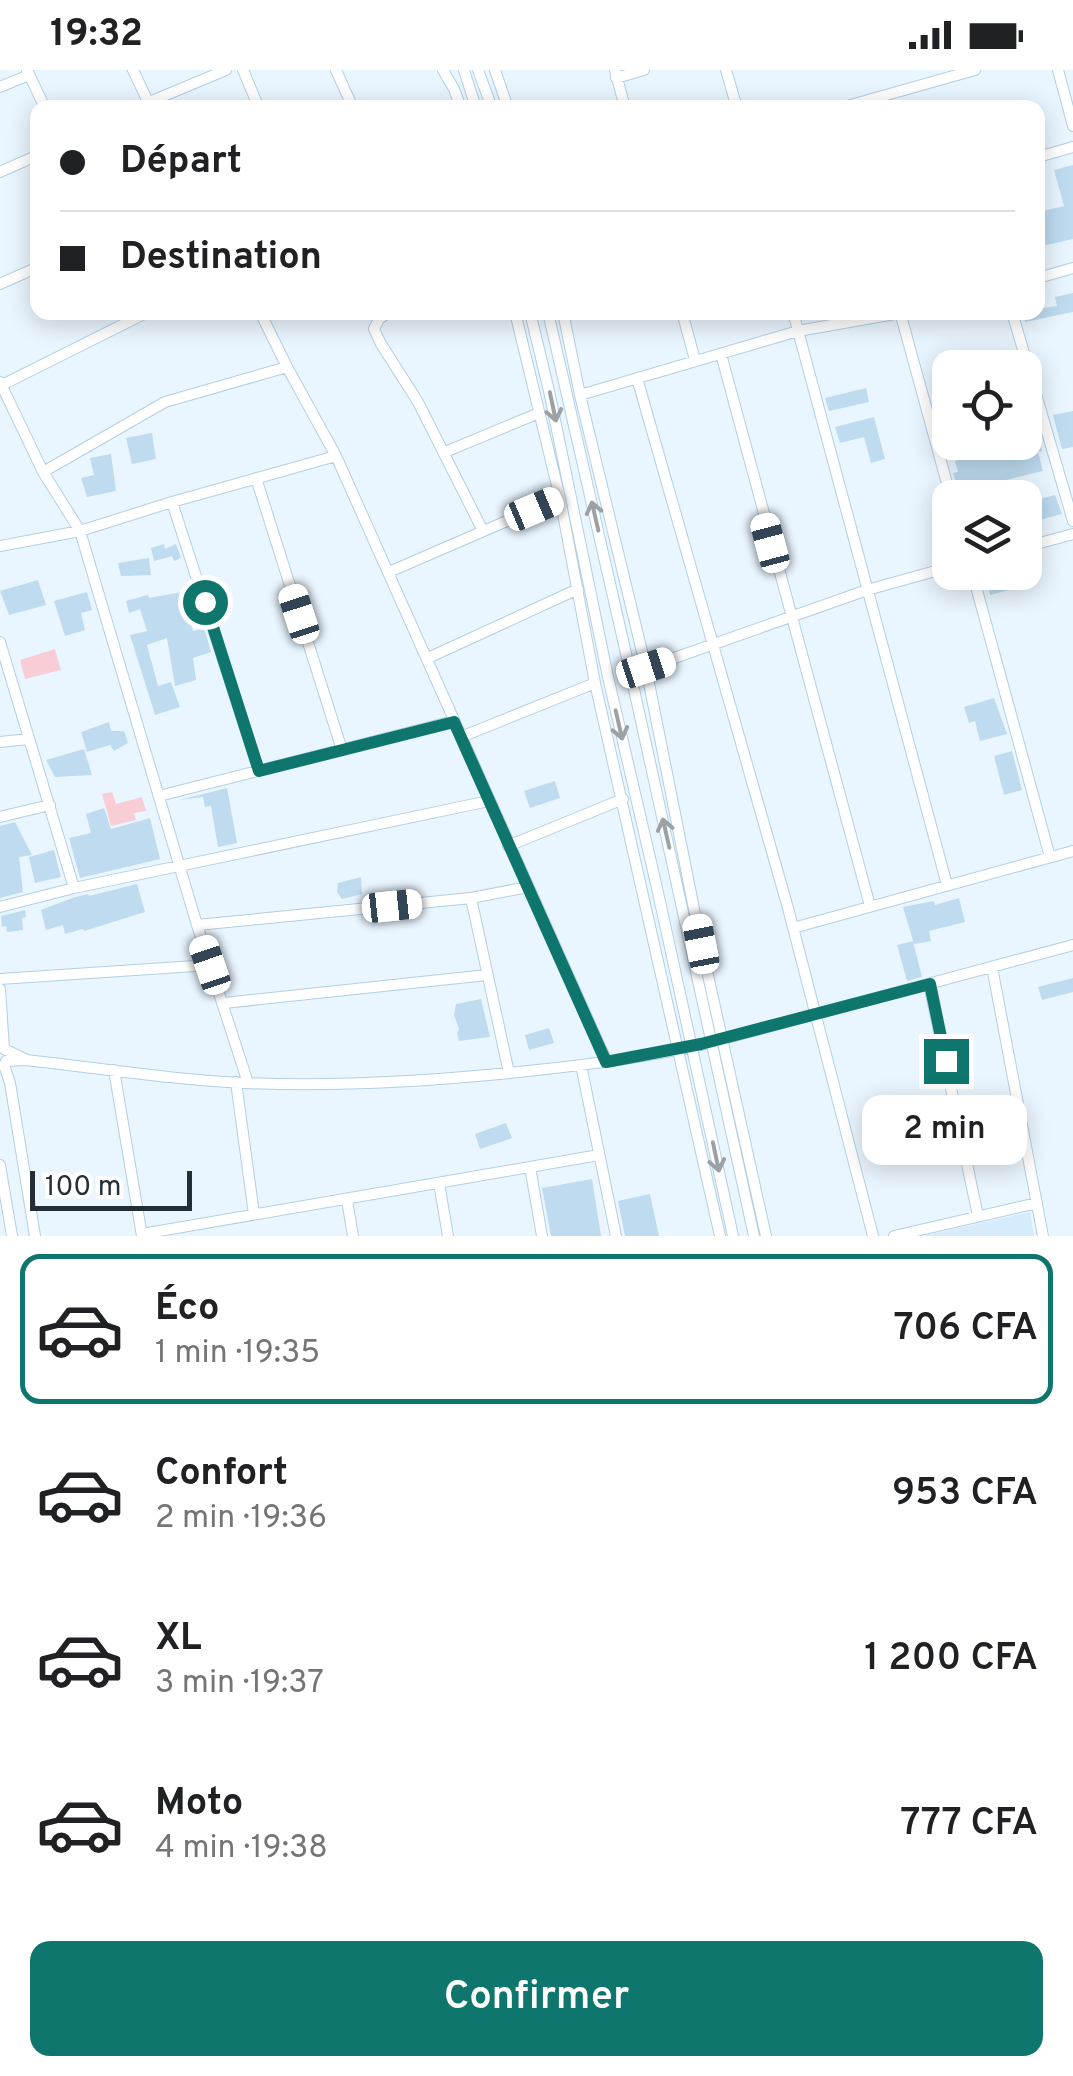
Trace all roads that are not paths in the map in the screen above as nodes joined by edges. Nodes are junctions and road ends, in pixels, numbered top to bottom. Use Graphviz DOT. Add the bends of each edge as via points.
graph roads {
  1 [pos="134,70"];
  2 [pos="226,70"];
  3 [pos="242,70"];
  4 [pos="336,70"];
  5 [pos="444,70"];
  6 [pos="464,70"];
  7 [pos="478,70"];
  8 [pos="495,70"];
  9 [pos="644,70"];
  10 [pos="726,70"];
  11 [pos="975,70"];
  12 [pos="1058,70"];
  13 [pos="28,73"];
  14 [pos="616,74"];
  15 [pos="0,86"];
  16 [pos="41,100"];
  17 [pos="148,100"];
  18 [pos="159,100"];
  19 [pos="255,100"];
  20 [pos="349,100"];
  21 [pos="458,100"];
  22 [pos="473,100"];
  23 [pos="489,100"];
  24 [pos="505,100"];
  25 [pos="623,100"];
  26 [pos="734,100"];
  27 [pos="868,100"];
  28 [pos="1073,126"];
  29 [pos="1073,147"];
  30 [pos="1045,154"];
  31 [pos="30,159"];
  32 [pos="0,172"];
  33 [pos="1073,268"];
  34 [pos="30,271"];
  35 [pos="1045,276"];
  36 [pos="0,284"];
  37 [pos="132,320"];
  38 [pos="264,320"];
  39 [pos="379,320"];
  40 [pos="518,320"];
  41 [pos="532,320"];
  42 [pos="550,320"];
  43 [pos="565,320"];
  44 [pos="684,320"];
  45 [pos="795,320"];
  46 [pos="864,320"];
  47 [pos="904,320"];
  48 [pos="1014,320"];
  49 [pos="798,332"];
  50 [pos="721,354"];
  51 [pos="695,360"];
  52 [pos="287,366"];
  53 [pos="637,378"];
  54 [pos="1,384"];
  55 [pos="580,395"];
  56 [pos="539,413"];
  57 [pos="445,452"];
  58 [pos="336,456"];
  59 [pos="44,472"];
  60 [pos="256,478"];
  61 [pos="946,480"];
  62 [pos="560,498"];
  63 [pos="172,502"];
  64 [pos="1073,522"];
  65 [pos="483,531"];
  66 [pos="80,532"];
  67 [pos="1073,534"];
  68 [pos="1042,542"];
  69 [pos="0,546"];
  70 [pos="388,572"];
  71 [pos="932,573"];
  72 [pos="578,589"];
  73 [pos="867,590"];
  74 [pos="977,590"];
  75 [pos="790,618"];
  76 [pos="0,642"];
  77 [pos="712,646"];
  78 [pos="428,658"];
  79 [pos="646,668"];
  80 [pos="595,684"];
  81 [pos="454,722"];
  82 [pos="462,738"];
  83 [pos="28,739"];
  84 [pos="0,742"];
  85 [pos="342,750"];
  86 [pos="259,771"];
  87 [pos="159,796"];
  88 [pos="623,799"];
  89 [pos="488,801"];
  90 [pos="50,805"];
  91 [pos="0,817"];
  92 [pos="508,846"];
  93 [pos="1073,850"];
  94 [pos="1050,857"];
  95 [pos="179,867"];
  96 [pos="947,885"];
  97 [pos="528,887"];
  98 [pos="74,888"];
  99 [pos="471,898"];
  100 [pos="870,906"];
  101 [pos="0,908"];
  102 [pos="197,926"];
  103 [pos="793,928"];
  104 [pos="1073,945"];
  105 [pos="210,965"];
  106 [pos="992,967"];
  107 [pos="488,975"];
  108 [pos="0,979"];
  109 [pos="930,984"];
  110 [pos="0,989"];
  111 [pos="224,1003"];
  112 [pos="816,1013"];
  113 [pos="717,1040"];
  114 [pos="692,1047"];
  115 [pos="678,1049"];
  116 [pos="3,1058"];
  117 [pos="606,1062"];
  118 [pos="582,1065"];
  119 [pos="114,1070"];
  120 [pos="509,1073"];
  121 [pos="236,1082"];
  122 [pos="248,1083"];
  123 [pos="600,1155"];
  124 [pos="530,1167"];
  125 [pos="24,1170"];
  126 [pos="0,1171"];
  127 [pos="439,1183"];
  128 [pos="347,1200"];
  129 [pos="1037,1203"];
  130 [pos="254,1214"];
  131 [pos="978,1216"];
  132 [pos="142,1235"];
  133 [pos="12,1236"];
  134 [pos="35,1236"];
  135 [pos="353,1236"];
  136 [pos="448,1236"];
  137 [pos="542,1236"];
  138 [pos="616,1236"];
  139 [pos="720,1236"];
  140 [pos="733,1236"];
  141 [pos="754,1236"];
  142 [pos="766,1236"];
  143 [pos="873,1236"];
  144 [pos="894,1236"];
  145 [pos="1043,1236"];
  1 -- 17 [label="street"];
  2 -- 18 [label="street"];
  3 -- 19 [label="street"];
  4 -- 20 [label="street"];
  5 -- 21 [label="street"];
  6 -- 22 [label="street"];
  7 -- 23 [label="street"];
  8 -- 24 [label="street"];
  9 -- 14 [label="street"];
  10 -- 26 [label="street"];
  11 -- 27 [label="street"];
  12 -- 28 [label="street"];
  13 -- 15 [label="street"];
  13 -- 16 [label="street"];
  14 -- 25 [label="street"];
  29 -- 30 [label="street"];
  31 -- 32 [label="street"];
  33 -- 35 [label="street"];
  34 -- 36 [label="street"];
  37 -- 54 [label="street"];
  38 -- 52 [label="street"];
  39 -- 57 [label="street" via="374,329"];
  40 -- 56 [label="street"];
  41 -- 114 [label="street, one-way"];
  113 -- 42 [label="street, one-way"];
  43 -- 55 [label="street"];
  44 -- 51 [label="street"];
  45 -- 49 [label="street"];
  46 -- 49 [label="street"];
  47 -- 61 [label="street"];
  48 -- 64 [label="street"];
  49 -- 50 [label="street"];
  49 -- 73 [label="street"];
  50 -- 51 [label="street"];
  50 -- 75 [label="street"];
  51 -- 53 [label="street"];
  52 -- 58 [label="street"];
  52 -- 59 [label="street" via="165,402"];
  53 -- 55 [label="street"];
  53 -- 77 [label="street"];
  54 -- 59 [label="street"];
  55 -- 79 [label="street"];
  56 -- 57 [label="street"];
  56 -- 62 [label="street"];
  57 -- 65 [label="street"];
  58 -- 60 [label="street"];
  58 -- 70 [label="street"];
  59 -- 66 [label="street"];
  60 -- 63 [label="street"];
  60 -- 85 [label="street"];
  62 -- 65 [label="street"];
  62 -- 72 [label="street"];
  63 -- 66 [label="street"];
  63 -- 86 [label="street"];
  65 -- 70 [label="street"];
  66 -- 69 [label="street"];
  66 -- 87 [label="street"];
  67 -- 68 [label="street"];
  70 -- 78 [label="street"];
  71 -- 73 [label="street"];
  72 -- 78 [label="street"];
  72 -- 80 [label="street"];
  73 -- 75 [label="street"];
  73 -- 96 [label="street"];
  74 -- 94 [label="street"];
  75 -- 77 [label="street"];
  75 -- 100 [label="street"];
  76 -- 83 [label="street"];
  77 -- 79 [label="street"];
  77 -- 103 [label="street"];
  78 -- 81 [label="street"];
  79 -- 113 [label="street"];
  80 -- 82 [label="street"];
  80 -- 88 [label="street"];
  81 -- 82 [label="street"];
  81 -- 85 [label="street"];
  82 -- 89 [label="street"];
  83 -- 84 [label="street"];
  83 -- 90 [label="street"];
  85 -- 86 [label="street"];
  86 -- 87 [label="street"];
  87 -- 95 [label="street"];
  88 -- 92 [label="street"];
  88 -- 115 [label="street"];
  89 -- 92 [label="street"];
  89 -- 95 [label="street"];
  90 -- 91 [label="street"];
  90 -- 98 [label="street"];
  92 -- 97 [label="street"];
  93 -- 94 [label="street"];
  94 -- 96 [label="street"];
  95 -- 98 [label="street"];
  95 -- 102 [label="street"];
  96 -- 100 [label="street"];
  97 -- 99 [label="street"];
  97 -- 117 [label="street"];
  98 -- 101 [label="street"];
  99 -- 102 [label="street"];
  99 -- 107 [label="street"];
  100 -- 103 [label="street"];
  102 -- 105 [label="street"];
  103 -- 112 [label="street"];
  104 -- 106 [label="street"];
  105 -- 108 [label="street"];
  105 -- 111 [label="street"];
  106 -- 109 [label="street"];
  106 -- 129 [label="street"];
  107 -- 111 [label="street"];
  107 -- 120 [label="street"];
  109 -- 112 [label="street"];
  109 -- 131 [label="street"];
  110 -- 116 [label="street"];
  111 -- 122 [label="street"];
  112 -- 113 [label="street"];
  112 -- 143 [label="street"];
  113 -- 114 [label="street"];
  113 -- 141 [label="street"];
  113 -- 142 [label="street"];
  114 -- 115 [label="street"];
  114 -- 140 [label="street, one-way"];
  115 -- 117 [label="street"];
  115 -- 139 [label="street"];
  116 -- 119 [label="street"];
  116 -- 125 [label="street"];
  117 -- 118 [label="street"];
  118 -- 120 [label="street"];
  118 -- 123 [label="street"];
  119 -- 121 [label="street"];
  119 -- 132 [label="street"];
  120 -- 122 [label="street" via="413,1082"];
  121 -- 122 [label="street"];
  121 -- 130 [label="street"];
  123 -- 124 [label="street"];
  123 -- 138 [label="street"];
  124 -- 127 [label="street"];
  124 -- 137 [label="street"];
  125 -- 126 [label="street"];
  125 -- 134 [label="street"];
  126 -- 133 [label="street"];
  127 -- 128 [label="street"];
  127 -- 136 [label="street"];
  128 -- 130 [label="street"];
  128 -- 135 [label="street"];
  129 -- 131 [label="street"];
  129 -- 145 [label="street"];
  130 -- 132 [label="street"];
  131 -- 144 [label="street"];
}
